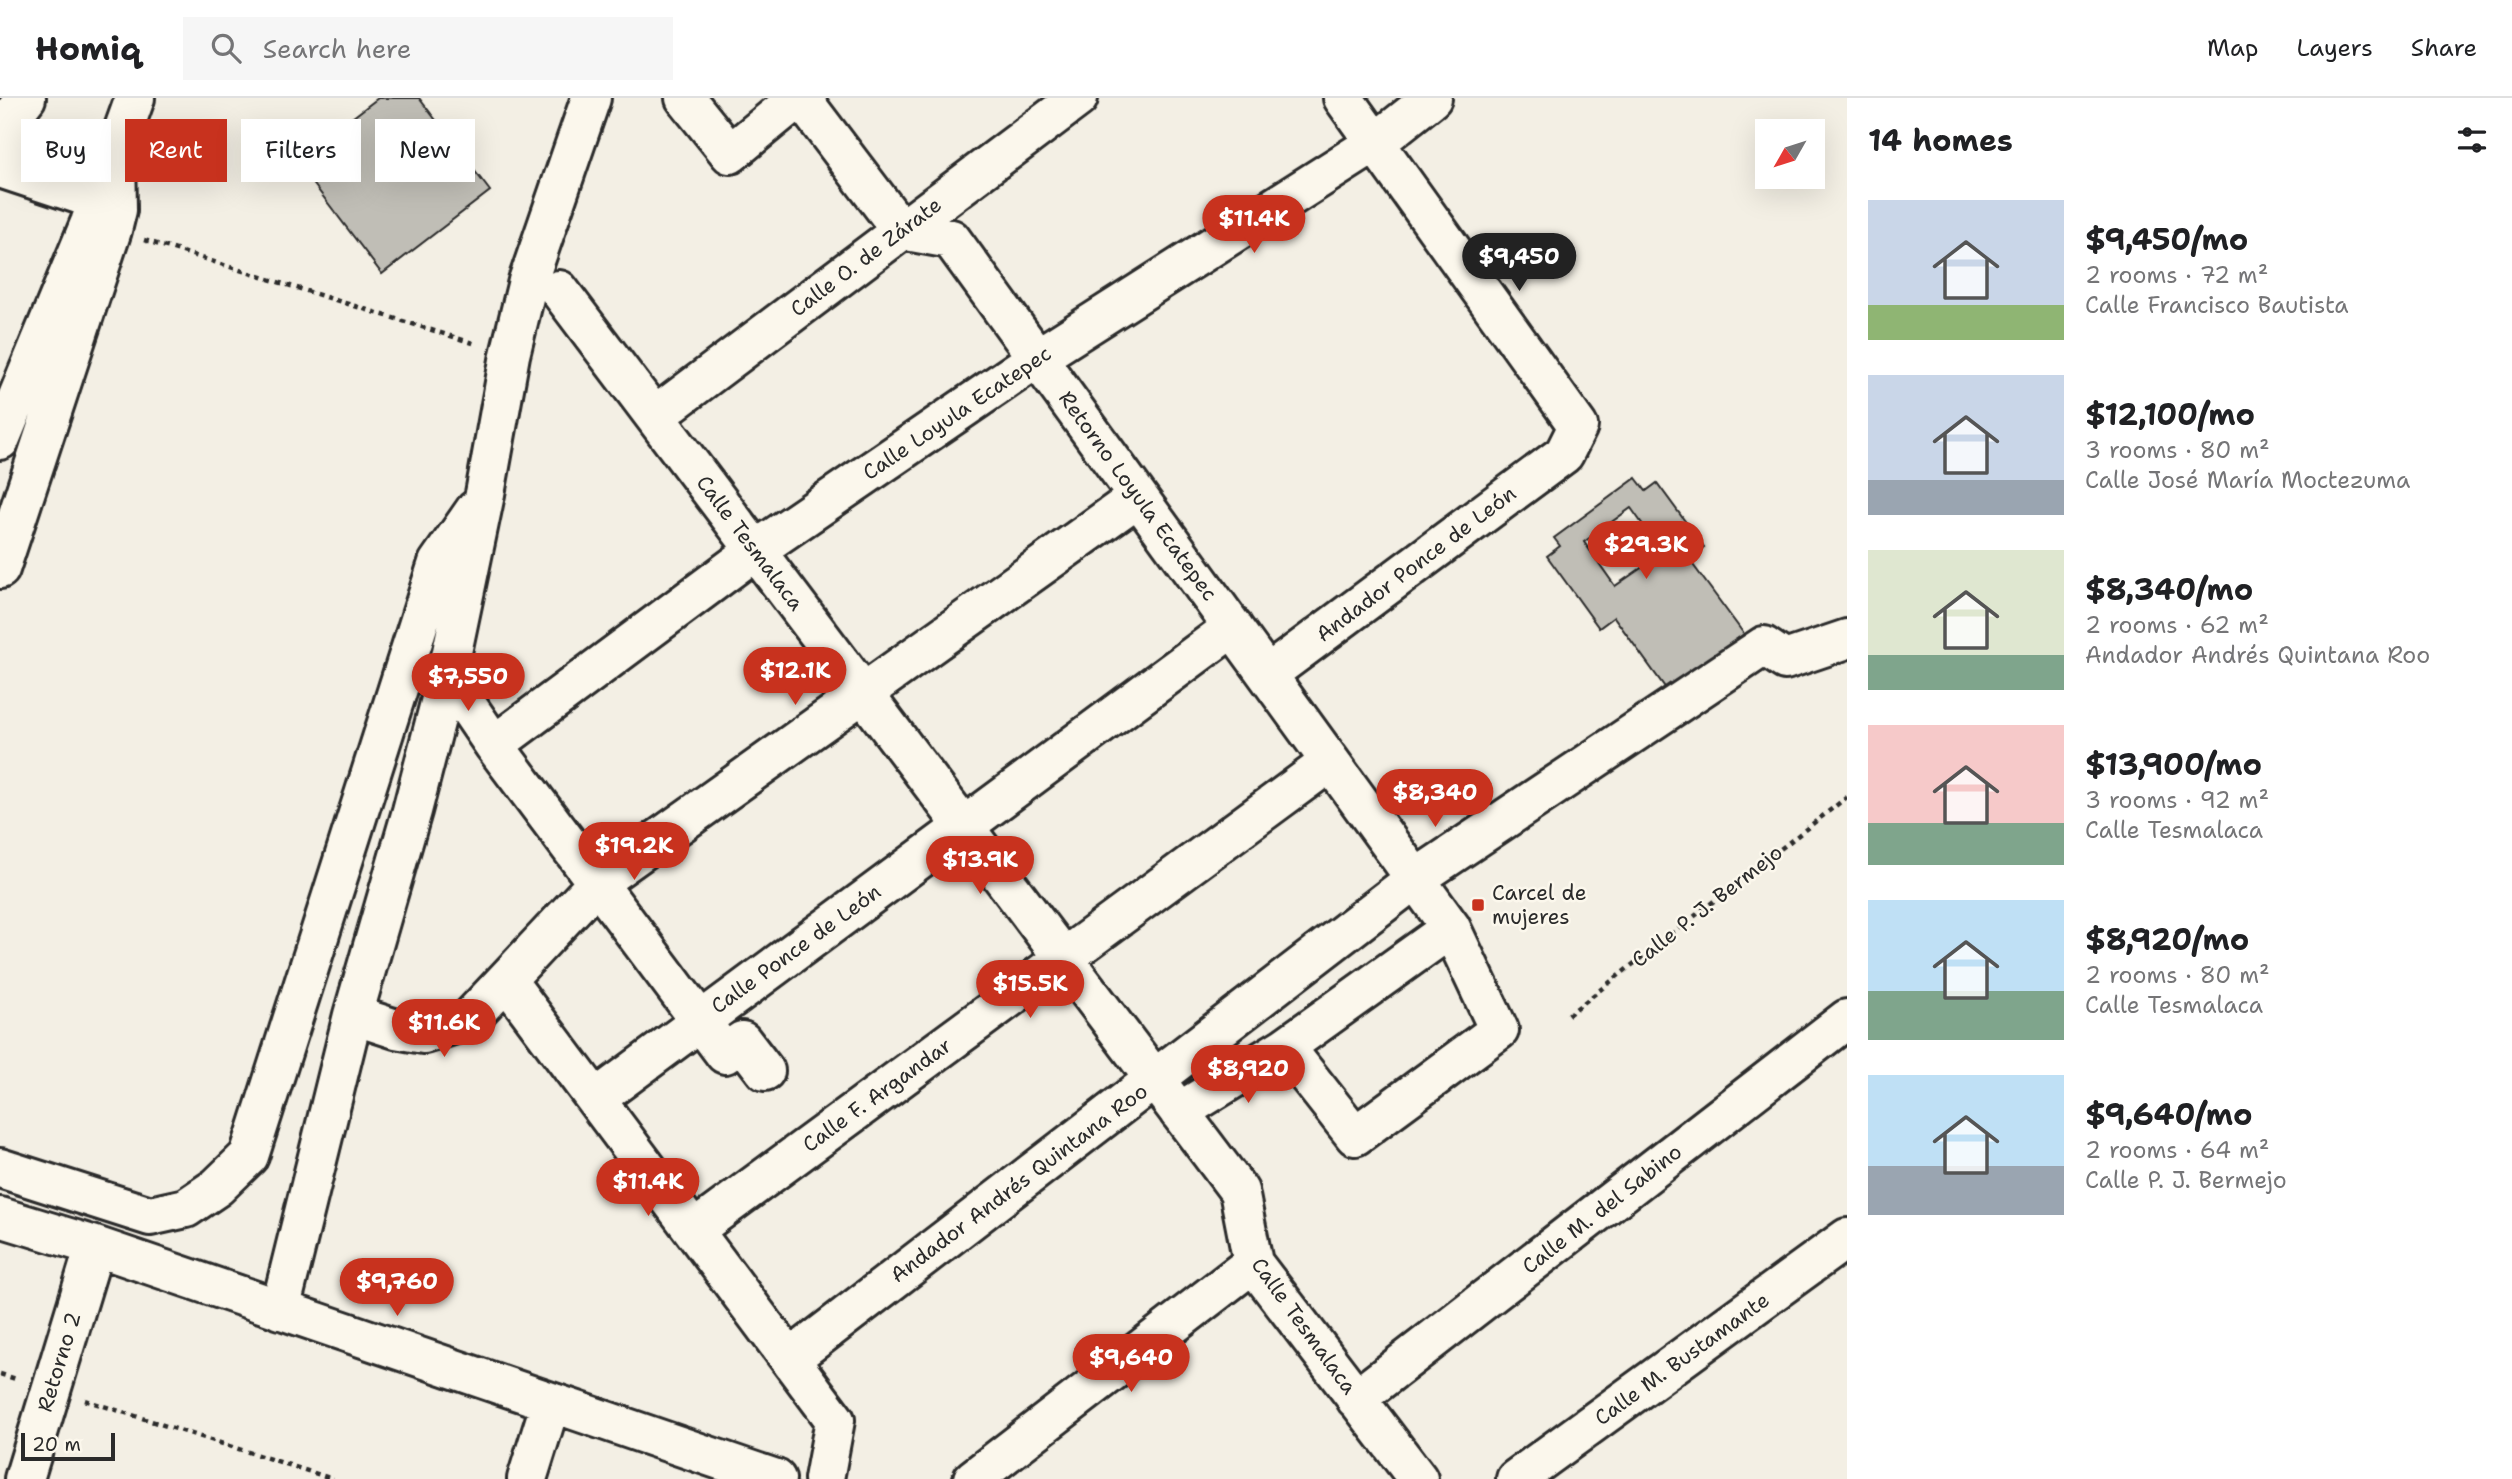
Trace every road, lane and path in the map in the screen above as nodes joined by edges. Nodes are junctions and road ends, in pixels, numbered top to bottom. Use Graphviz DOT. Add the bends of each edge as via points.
graph roads {
  1 [pos="16,98"];
  2 [pos="26,98"];
  3 [pos="135,98"];
  4 [pos="591,98"];
  5 [pos="685,98"];
  6 [pos="799,98"];
  7 [pos="1078,98"];
  8 [pos="1343,98"];
  9 [pos="1432,98"];
  10 [pos="0,111"];
  11 [pos="1375,143"];
  12 [pos="0,168"];
  13 [pos="104,215"];
  14 [pos="901,230"];
  15 [pos="559,290"];
  16 [pos="510,355"];
  17 [pos="1037,358"];
  18 [pos="655,416"];
  19 [pos="0,440"];
  20 [pos="485,494"];
  21 [pos="1138,497"];
  22 [pos="756,550"];
  23 [pos="0,569"];
  24 [pos="1233,627"];
  25 [pos="1847,639"];
  26 [pos="1268,674"];
  27 [pos="447,676"];
  28 [pos="865,694"];
  29 [pos="494,746"];
  30 [pos="1330,762"];
  31 [pos="1847,797"];
  32 [pos="964,826"];
  33 [pos="1416,878"];
  34 [pos="597,883"];
  35 [pos="1451,929"];
  36 [pos="1063,958"];
  37 [pos="508,981"];
  38 [pos="353,1015"];
  39 [pos="1567,1015"];
  40 [pos="1847,1019"];
  41 [pos="700,1020"];
  42 [pos="1285,1047"];
  43 [pos="765,1071"];
  44 [pos="1155,1079"];
  45 [pos="597,1098"];
  46 [pos="1179,1112"];
  47 [pos="0,1168"];
  48 [pos="0,1217"];
  49 [pos="694,1230"];
  50 [pos="1847,1238"];
  51 [pos="95,1246"];
  52 [pos="1253,1263"];
  53 [pos="280,1310"];
  54 [pos="790,1359"];
  55 [pos="0,1374"];
  56 [pos="51,1389"];
  57 [pos="1356,1399"];
  58 [pos="551,1402"];
  59 [pos="24,1479"];
  60 [pos="333,1479"];
  61 [pos="527,1479"];
  62 [pos="776,1479"];
  63 [pos="824,1479"];
  64 [pos="974,1479"];
  65 [pos="1418,1479"];
  66 [pos="1516,1479"];
  1 -- 10 [label="street"];
  2 -- 12 [label="street" via="15,112"];
  3 -- 13 [label="street"];
  4 -- 16 [label="street" via="528,281"];
  5 -- 6 [label="street" via="730,153"];
  6 -- 14 [label="street"];
  7 -- 14 [label="street, Calle O. de Zárate"];
  8 -- 11 [label="street"];
  9 -- 11 [label="street, Calle Loyula Ecatepec"];
  11 -- 17 [label="street, Calle Loyula Ecatepec"];
  11 -- 26 [label="street, Andador Ponce de León" via="1578,426 1564,454"];
  12 -- 13 [label="street"];
  13 -- 16 [label="path"];
  13 -- 19 [label="street" via="90,223"];
  13 -- 23 [label="street"];
  14 -- 17 [label="street, Retorno Loyula Ecatepec" via="951,239"];
  14 -- 18 [label="street, Calle O. de Zárate"];
  15 -- 18 [label="street, Calle Tesmalaca"];
  16 -- 20 [label="street"];
  17 -- 21 [label="street, Retorno Loyula Ecatepec"];
  17 -- 22 [label="street, Calle Loyula Ecatepec"];
  18 -- 22 [label="street, Calle Tesmalaca"];
  20 -- 27 [label="street"];
  20 -- 47 [label="street" via="438,563 249,1156 217,1187 186,1208 150,1216"];
  21 -- 24 [label="street, Retorno Loyula Ecatepec"];
  21 -- 28 [label="street"];
  22 -- 28 [label="street, Calle Tesmalaca"];
  22 -- 29 [label="street, Calle Loyula Ecatepec"];
  24 -- 26 [label="street, Retorno Loyula Ecatepec"];
  24 -- 32 [label="street, Calle Ponce de León"];
  25 -- 33 [label="street, Andador Andrés Quintana Roo" via="1785,660 1764,646"];
  26 -- 30 [label="street, Retorno Loyula Ecatepec"];
  27 -- 29 [label="street"];
  27 -- 38 [label="street"];
  28 -- 32 [label="street, Calle Tesmalaca"];
  28 -- 34 [label="street"];
  29 -- 34 [label="street"];
  30 -- 33 [label="street, Retorno Loyula Ecatepec"];
  30 -- 36 [label="street, Calle F. Argandar"];
  31 -- 39 [label="path, Calle P. J. Bermejo"];
  32 -- 36 [label="street, Calle Tesmalaca"];
  32 -- 41 [label="street, Calle Ponce de León"];
  33 -- 35 [label="street, Retorno Loyula Ecatepec"];
  33 -- 44 [label="street, Andador Andrés Quintana Roo"];
  34 -- 37 [label="street"];
  34 -- 41 [label="street"];
  35 -- 42 [label="street"];
  35 -- 42 [label="street, Retorno Loyula Ecatepec" via="1499,1030 1355,1136"];
  36 -- 44 [label="street, Calle Tesmalaca"];
  36 -- 49 [label="street, Calle F. Argandar"];
  37 -- 38 [label="street" via="468,1020 424,1034"];
  37 -- 45 [label="street"];
  38 -- 53 [label="street"];
  40 -- 57 [label="street, Calle M. del Sabino"];
  41 -- 43 [label="street" via="725,1054 742,1041"];
  41 -- 45 [label="street, Calle Ponce de León"];
  42 -- 46 [label="street"];
  44 -- 46 [label="street, Calle Tesmalaca"];
  44 -- 54 [label="street, Andador Andrés Quintana Roo"];
  45 -- 49 [label="street"];
  46 -- 52 [label="street, Calle Tesmalaca" via="1240,1191"];
  48 -- 51 [label="street"];
  49 -- 54 [label="street"];
  50 -- 66 [label="street, Calle M. Bustamante"];
  51 -- 53 [label="street"];
  51 -- 56 [label="street, Retorno 2"];
  52 -- 57 [label="street, Calle Tesmalaca"];
  52 -- 64 [label="street"];
  53 -- 58 [label="street"];
  54 -- 63 [label="street" via="835,1420"];
  55 -- 56 [label="path"];
  56 -- 59 [label="street, Retorno 2"];
  56 -- 60 [label="path"];
  57 -- 65 [label="street, Calle Tesmalaca"];
  58 -- 61 [label="street"];
  58 -- 62 [label="street"];
}
